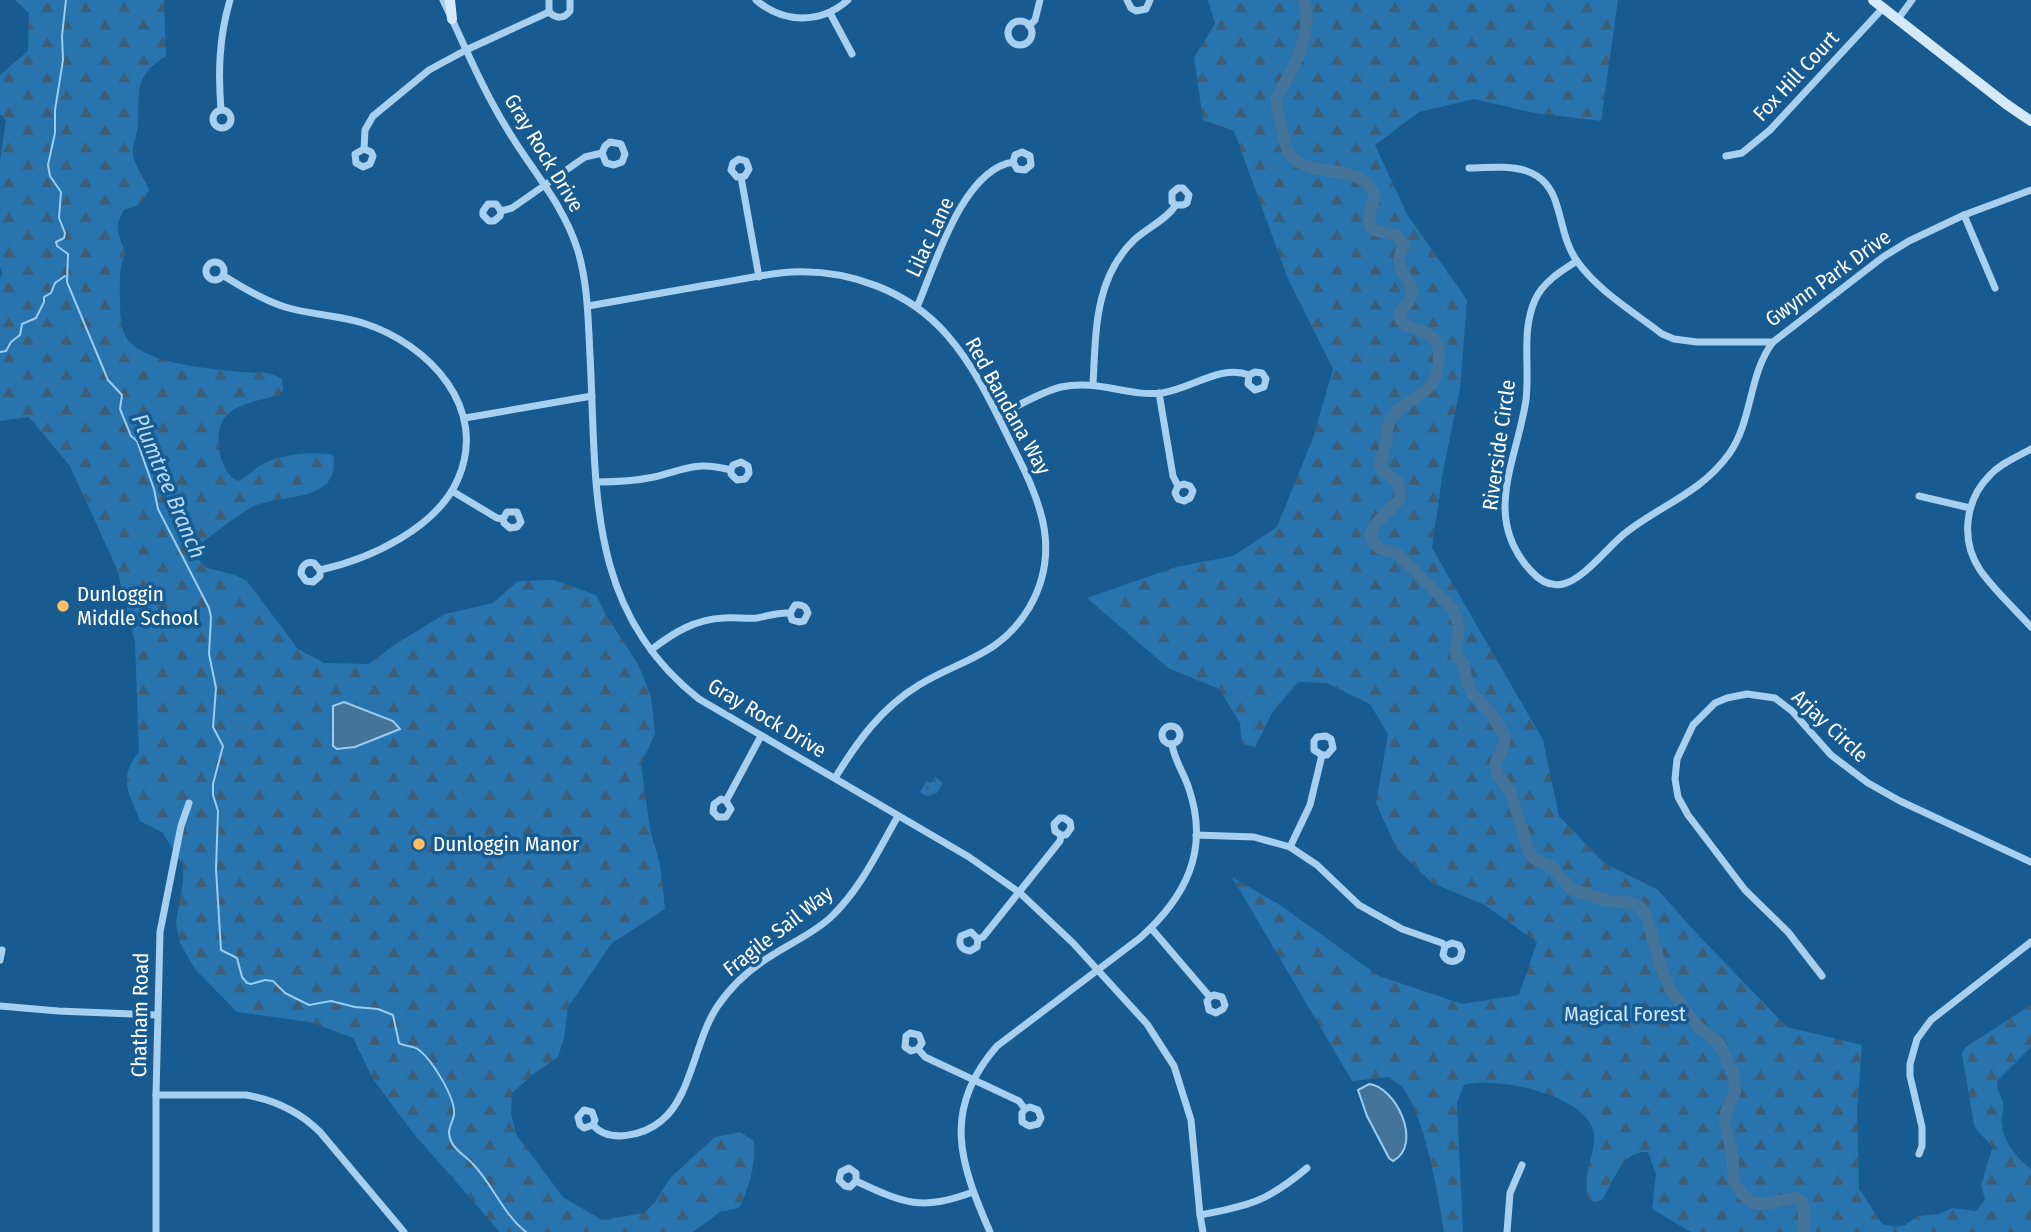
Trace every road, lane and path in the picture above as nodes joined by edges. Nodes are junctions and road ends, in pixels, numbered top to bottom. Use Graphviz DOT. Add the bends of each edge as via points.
graph roads {
  1 [pos="230,0"];
  2 [pos="443,0"];
  3 [pos="450,0"];
  4 [pos="549,0"];
  5 [pos="570,0"];
  6 [pos="756,0"];
  7 [pos="848,0"];
  8 [pos="1040,0"];
  9 [pos="1127,0"];
  10 [pos="1150,0"];
  11 [pos="1873,0"];
  12 [pos="1912,0"];
  13 [pos="1883,8"];
  14 [pos="549,12"];
  15 [pos="830,13"];
  16 [pos="452,19"];
  17 [pos="1898,19"];
  18 [pos="1029,26"];
  19 [pos="466,50"];
  20 [pos="852,54"];
  21 [pos="221,110"];
  22 [pos="2031,121"];
  23 [pos="363,149"];
  24 [pos="602,153"];
  25 [pos="1727,156"];
  26 [pos="1013,162"];
  27 [pos="1469,168"];
  28 [pos="741,177"];
  29 [pos="545,184"];
  30 [pos="2031,190"];
  31 [pos="1176,205"];
  32 [pos="500,211"];
  33 [pos="1964,215"];
  34 [pos="1577,261"];
  35 [pos="224,276"];
  36 [pos="759,276"];
  37 [pos="1995,288"];
  38 [pos="588,306"];
  39 [pos="917,307"];
  40 [pos="1773,342"];
  41 [pos="1249,375"];
  42 [pos="1093,384"];
  43 [pos="1159,393"];
  44 [pos="592,396"];
  45 [pos="998,416"];
  46 [pos="465,418"];
  47 [pos="2031,449"];
  48 [pos="731,470"];
  49 [pos="597,482"];
  50 [pos="1178,486"];
  51 [pos="452,491"];
  52 [pos="1919,496"];
  53 [pos="1970,508"];
  54 [pos="503,519"];
  55 [pos="320,570"];
  56 [pos="790,613"];
  57 [pos="2031,626"];
  58 [pos="651,650"];
  59 [pos="761,736"];
  60 [pos="1172,744"];
  61 [pos="1322,755"];
  62 [pos="835,778"];
  63 [pos="726,801"];
  64 [pos="189,803"];
  65 [pos="898,816"];
  66 [pos="1061,835"];
  67 [pos="1196,835"];
  68 [pos="1290,847"];
  69 [pos="2031,862"];
  70 [pos="1020,893"];
  71 [pos="1151,928"];
  72 [pos="978,939"];
  73 [pos="2031,942"];
  74 [pos="1445,946"];
  75 [pos="2,950"];
  76 [pos="0,960"];
  77 [pos="1096,968"];
  78 [pos="1822,976"];
  79 [pos="1210,997"];
  80 [pos="0,1006"];
  81 [pos="157,1015"];
  82 [pos="918,1049"];
  83 [pos="974,1081"];
  84 [pos="156,1095"];
  85 [pos="1025,1109"];
  86 [pos="593,1125"];
  87 [pos="1919,1154"];
  88 [pos="1522,1165"];
  89 [pos="1307,1168"];
  90 [pos="856,1181"];
  91 [pos="973,1192"];
  92 [pos="1200,1215"];
  93 [pos="156,1232"];
  94 [pos="404,1232"];
  95 [pos="990,1232"];
  96 [pos="1203,1232"];
  97 [pos="1507,1232"];
  1 -- 21 [label="street" via="219,62"];
  2 -- 16 [label="street, Gray Rock Drive"];
  3 -- 16 [label="street"];
  4 -- 14 [label="street"];
  5 -- 14 [label="street" via="570,11 564,17"];
  6 -- 15 [label="street" via="787,17"];
  7 -- 15 [label="street"];
  8 -- 18 [label="street"];
  9 -- 10 [label="street" via="1136,11 1146,9"];
  11 -- 13 [label="street"];
  12 -- 17 [label="street"];
  13 -- 17 [label="street"];
  13 -- 25 [label="street, Fox Hill Court" via="1770,130 1742,153"];
  14 -- 19 [label="street"];
  15 -- 20 [label="street"];
  16 -- 19 [label="street, Gray Rock Drive"];
  17 -- 22 [label="street"];
  19 -- 23 [label="street" via="436,65 380,108 365,130"];
  19 -- 29 [label="street, Gray Rock Drive" via="509,133"];
  24 -- 29 [label="street" via="585,158"];
  26 -- 39 [label="street, Lilac Lane" via="989,173 964,202"];
  27 -- 34 [label="street, Gwynn Park Drive" via="1514,168 1540,177 1553,194"];
  28 -- 36 [label="street"];
  29 -- 32 [label="street" via="512,208"];
  29 -- 38 [label="street, Gray Rock Drive" via="578,250"];
  30 -- 33 [label="street, Gwynn Park Drive"];
  31 -- 42 [label="street" via="1133,241 1109,274 1097,310"];
  33 -- 37 [label="street"];
  33 -- 40 [label="street, Gwynn Park Drive" via="1883,257"];
  34 -- 40 [label="street, Gwynn Park Drive" via="1600,286 1674,339"];
  34 -- 40 [label="street, Riverside Circle" via="1544,286 1531,309 1526,398 1505,501 1506,528 1516,552 1549,584 1574,580 1622,535 1685,496 1716,469 1737,440 1761,362"];
  35 -- 46 [label="street" via="284,306 363,323 406,343 440,372"];
  36 -- 38 [label="street, Red Bandana Way"];
  36 -- 39 [label="street, Red Bandana Way" via="841,275 881,288"];
  38 -- 44 [label="street, Gray Rock Drive"];
  39 -- 45 [label="street, Red Bandana Way" via="967,360"];
  41 -- 43 [label="street" via="1222,373"];
  42 -- 43 [label="street"];
  42 -- 45 [label="street" via="1060,387"];
  43 -- 50 [label="street"];
  44 -- 46 [label="street"];
  44 -- 49 [label="street, Gray Rock Drive"];
  45 -- 62 [label="street, Red Bandana Way" via="1036,494 1044,521 1045,558 1035,595 998,644 917,686 890,706 863,735"];
  46 -- 51 [label="street" via="465,454"];
  47 -- 53 [label="street" via="1989,476"];
  48 -- 49 [label="street" via="693,465 640,480"];
  49 -- 58 [label="street, Gray Rock Drive" via="601,537 612,578 628,616"];
  51 -- 54 [label="street"];
  51 -- 55 [label="street" via="432,514 386,546 355,561"];
  52 -- 53 [label="street"];
  53 -- 57 [label="street" via="1968,536 1974,558"];
  56 -- 58 [label="street" via="701,622 679,630"];
  58 -- 59 [label="street, Gray Rock Drive" via="692,693"];
  59 -- 62 [label="street, Gray Rock Drive"];
  59 -- 63 [label="street"];
  60 -- 67 [label="street" via="1190,790"];
  61 -- 68 [label="street" via="1310,804"];
  62 -- 65 [label="street, Gray Rock Drive"];
  64 -- 81 [label="street, Chatham Road" via="160,932"];
  65 -- 70 [label="street, Gray Rock Drive"];
  65 -- 86 [label="street, Fragile Sail Way" via="842,905 812,932 757,965 717,1007 670,1113 649,1129 628,1135 603,1133"];
  66 -- 70 [label="street"];
  67 -- 68 [label="street" via="1254,837"];
  67 -- 71 [label="street" via="1185,884"];
  68 -- 74 [label="street" via="1387,923"];
  69 -- 78 [label="street, Arjay Circle" via="1868,783 1831,755 1792,711 1774,698 1747,694 1715,704 1693,725 1676,759 1678,797 1745,890 1788,932"];
  70 -- 72 [label="street"];
  70 -- 77 [label="street, Gray Rock Drive"];
  71 -- 77 [label="street"];
  71 -- 79 [label="street"];
  73 -- 87 [label="street" via="1931,1020 1917,1039 1910,1076 1922,1127"];
  75 -- 76 [label="street"];
  77 -- 83 [label="street" via="997,1046"];
  77 -- 92 [label="street, Gray Rock Drive" via="1147,1024 1176,1073 1194,1138"];
  80 -- 81 [label="street"];
  81 -- 84 [label="street, Chatham Road"];
  82 -- 83 [label="street" via="925,1058"];
  83 -- 85 [label="street" via="1018,1101"];
  83 -- 91 [label="street" via="962,1110 961,1140"];
  84 -- 93 [label="street, Chatham Road"];
  84 -- 94 [label="street" via="246,1095 289,1108 320,1132"];
  88 -- 97 [label="street" via="1510,1193"];
  89 -- 92 [label="street" via="1258,1202"];
  90 -- 91 [label="street" via="915,1204"];
  91 -- 95 [label="street"];
  92 -- 96 [label="street, Gray Rock Drive"];
}
